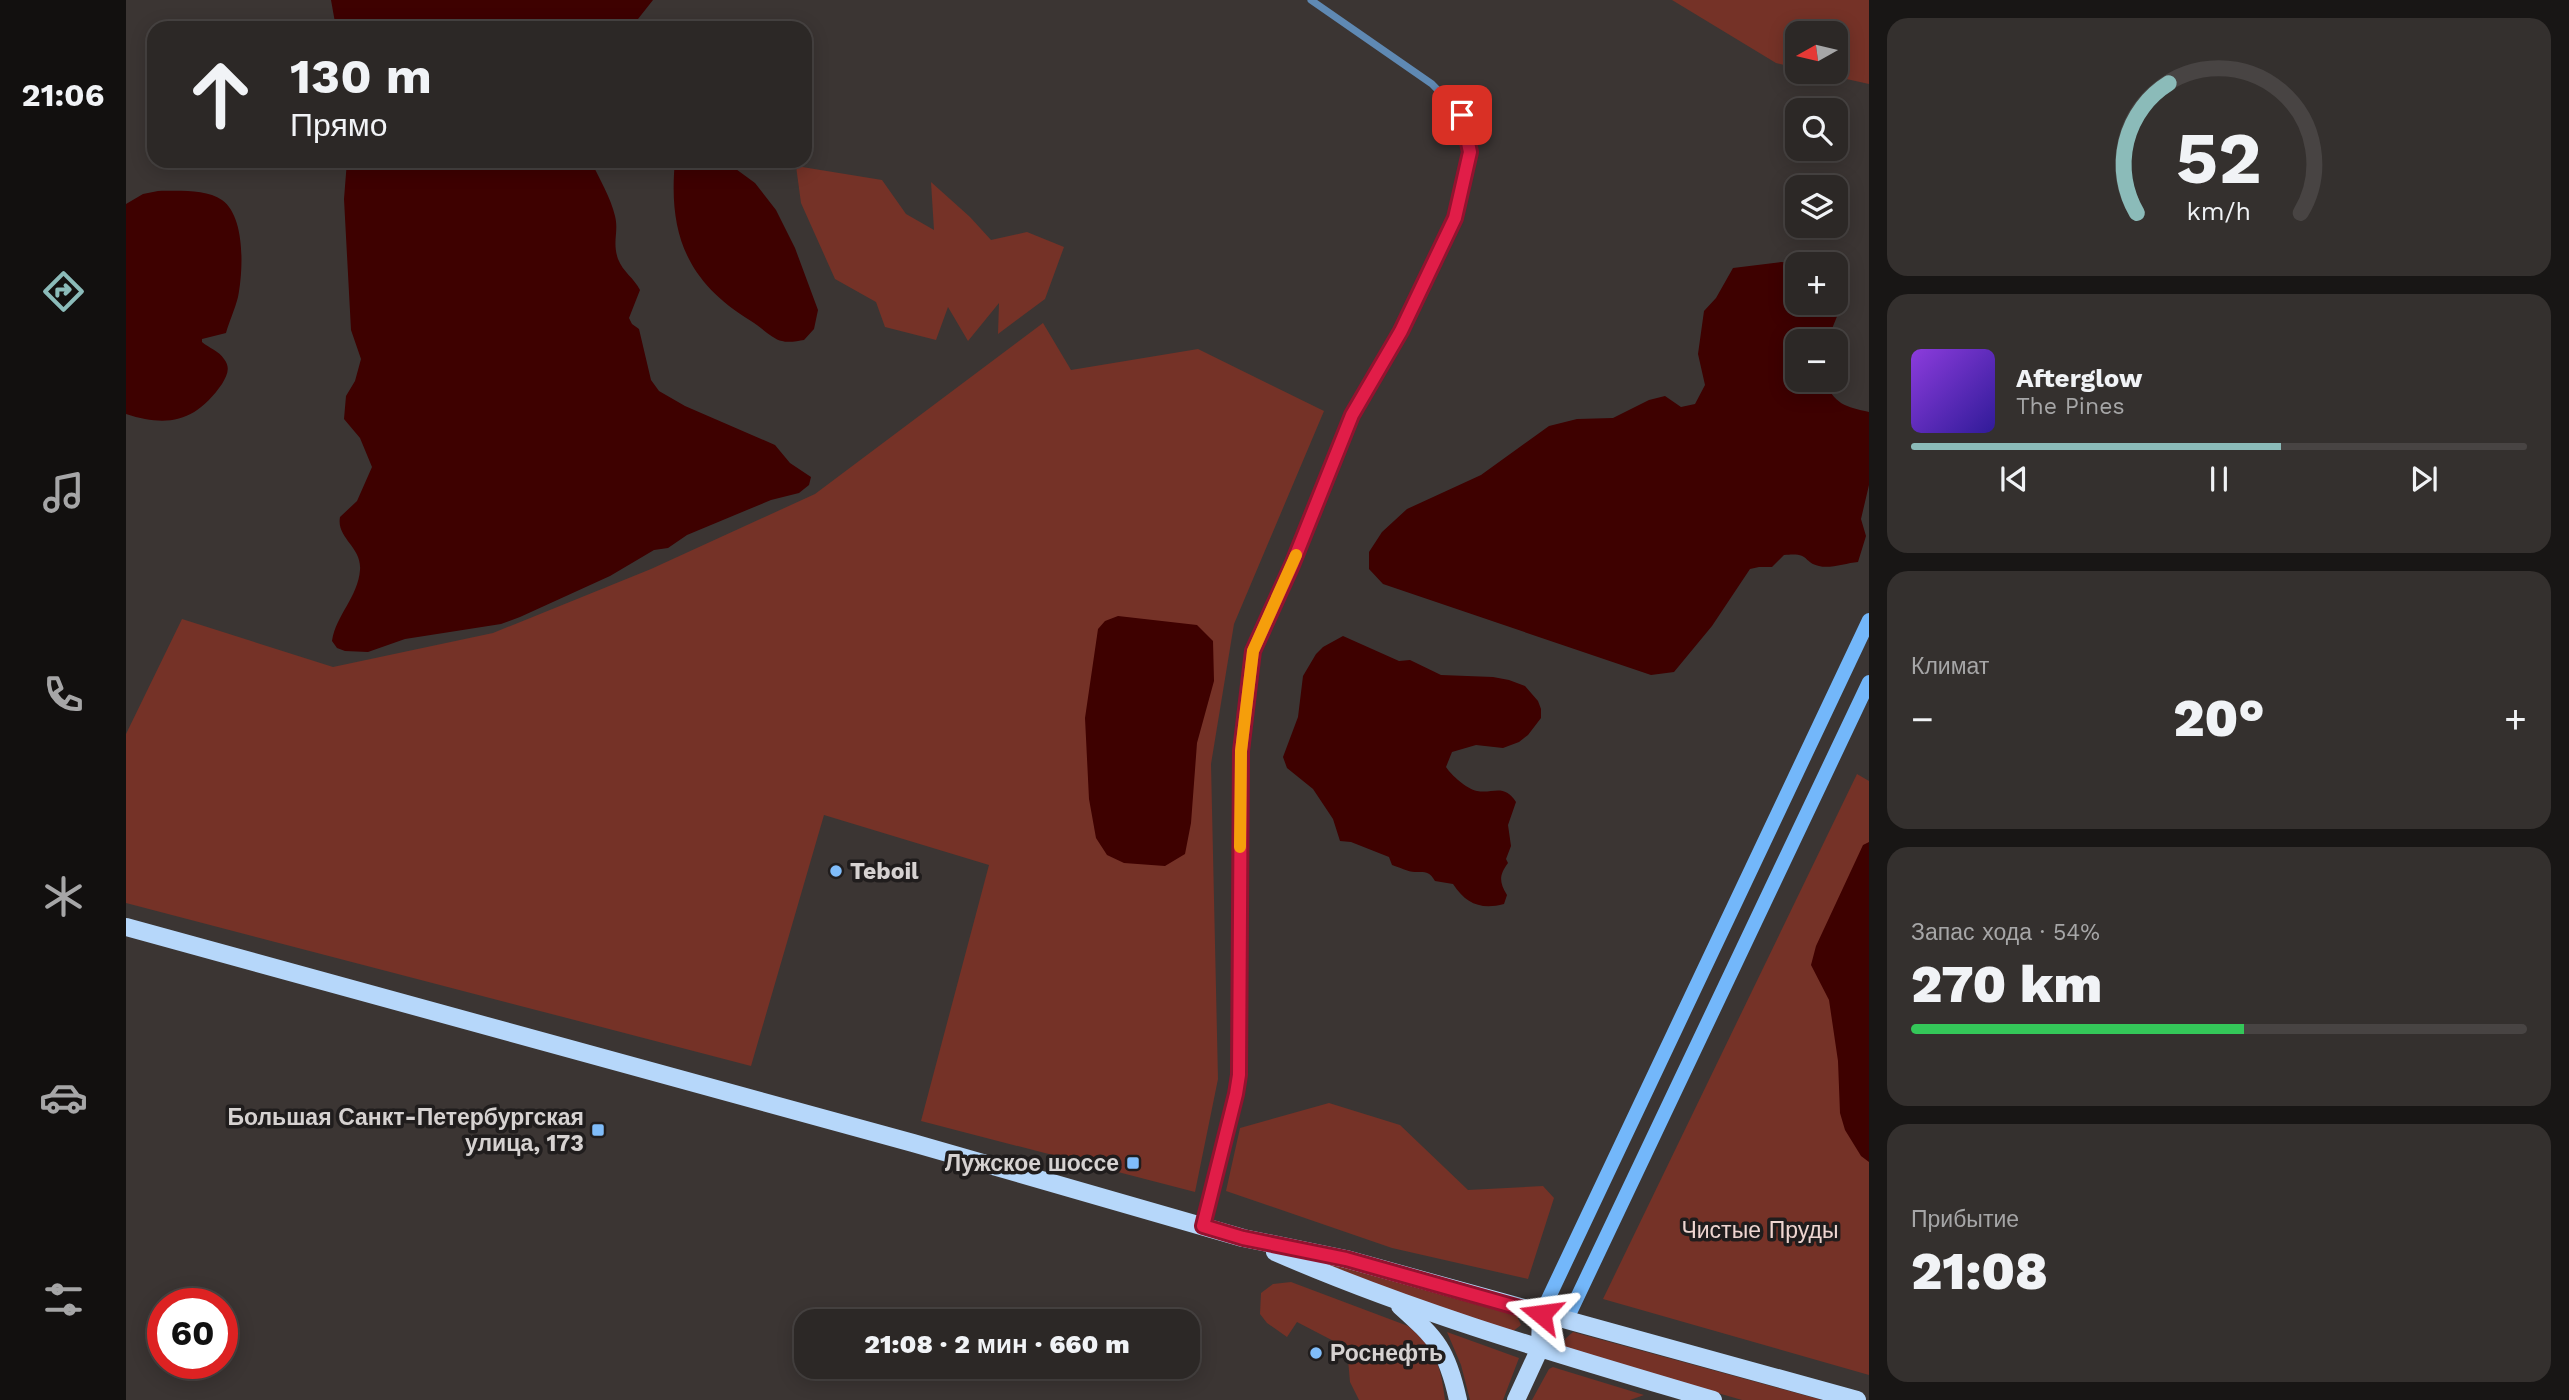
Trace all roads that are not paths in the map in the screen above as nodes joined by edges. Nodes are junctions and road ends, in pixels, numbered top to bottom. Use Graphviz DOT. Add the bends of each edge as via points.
graph roads {
  1 [pos="1311,0"];
  2 [pos="1869,620"];
  3 [pos="1869,682"];
  4 [pos="126,927"];
  5 [pos="1203,1226"];
  6 [pos="1243,1238"];
  7 [pos="1394,1301"];
  8 [pos="1541,1314"];
  9 [pos="1566,1321"];
  10 [pos="1539,1348"];
  11 [pos="1458,1400"];
  12 [pos="1516,1400"];
  13 [pos="1713,1400"];
  14 [pos="1857,1400"];
  1 -- 5 [label="street" via="1432,83 1462,115 1470,152 1455,218 1401,331 1352,415 1253,651 1241,751 1239,1075"];
  2 -- 8 [label="main road"];
  3 -- 9 [label="main road"];
  4 -- 5 [label="main road"];
  5 -- 6 [label="main road"];
  6 -- 7 [label="main road"];
  6 -- 8 [label="main road" via="1346,1259"];
  7 -- 10 [label="main road"];
  7 -- 11 [label="main road" via="1433,1335 1451,1368"];
  8 -- 9 [label="main road"];
  8 -- 10 [label="main road"];
  9 -- 10 [label="main road"];
  9 -- 14 [label="main road"];
  10 -- 12 [label="main road"];
  10 -- 13 [label="main road"];
}
